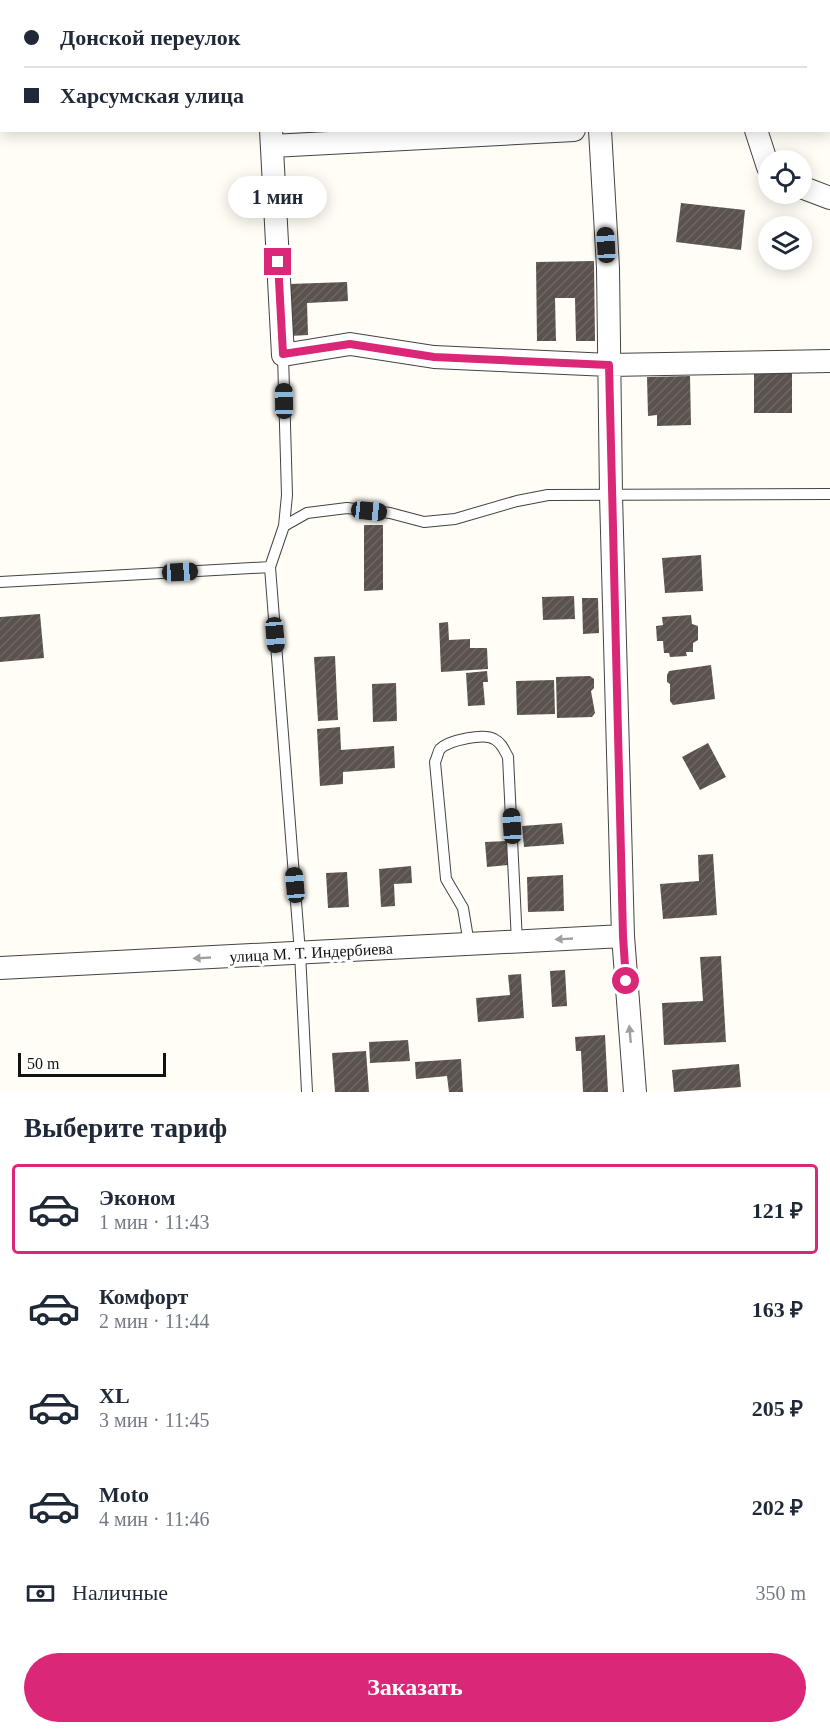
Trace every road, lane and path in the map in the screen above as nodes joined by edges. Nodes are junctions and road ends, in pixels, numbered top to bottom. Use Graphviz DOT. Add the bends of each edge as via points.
graph roads {
  1 [pos="498,132"];
  2 [pos="600,132"];
  3 [pos="757,132"];
  4 [pos="272,138"];
  5 [pos="762,150"];
  6 [pos="812,191"];
  7 [pos="830,198"];
  8 [pos="283,354"];
  9 [pos="830,361"];
  10 [pos="609,365"];
  11 [pos="830,494"];
  12 [pos="610,495"];
  13 [pos="285,526"];
  14 [pos="270,567"];
  15 [pos="0,582"];
  16 [pos="623,936"];
  17 [pos="517,942"];
  18 [pos="469,944"];
  19 [pos="300,953"];
  20 [pos="0,968"];
  21 [pos="307,1092"];
  22 [pos="635,1092"];
  1 -- 4 [label="street"];
  2 -- 10 [label="street"];
  3 -- 5 [label="street"];
  4 -- 8 [label="street"];
  6 -- 7 [label="street"];
  8 -- 10 [label="street" via="350,344 434,357"];
  8 -- 13 [label="lane"];
  9 -- 10 [label="street"];
  10 -- 12 [label="street"];
  11 -- 12 [label="lane"];
  12 -- 13 [label="lane" via="548,495 455,519 424,522 347,508 307,513"];
  12 -- 16 [label="street"];
  13 -- 14 [label="lane"];
  14 -- 15 [label="lane"];
  14 -- 19 [label="lane"];
  16 -- 17 [label="street, улица М. Т. Индербиева, one-way"];
  22 -- 16 [label="street, one-way"];
  17 -- 18 [label="street, улица М. Т. Индербиева"];
  17 -- 18 [label="lane" via="508,757 501,743 480,736 452,742 440,750 435,762 446,879 463,908"];
  18 -- 19 [label="street, улица М. Т. Индербиева"];
  19 -- 20 [label="street, улица М. Т. Индербиева, one-way"];
  19 -- 21 [label="lane"];
}
